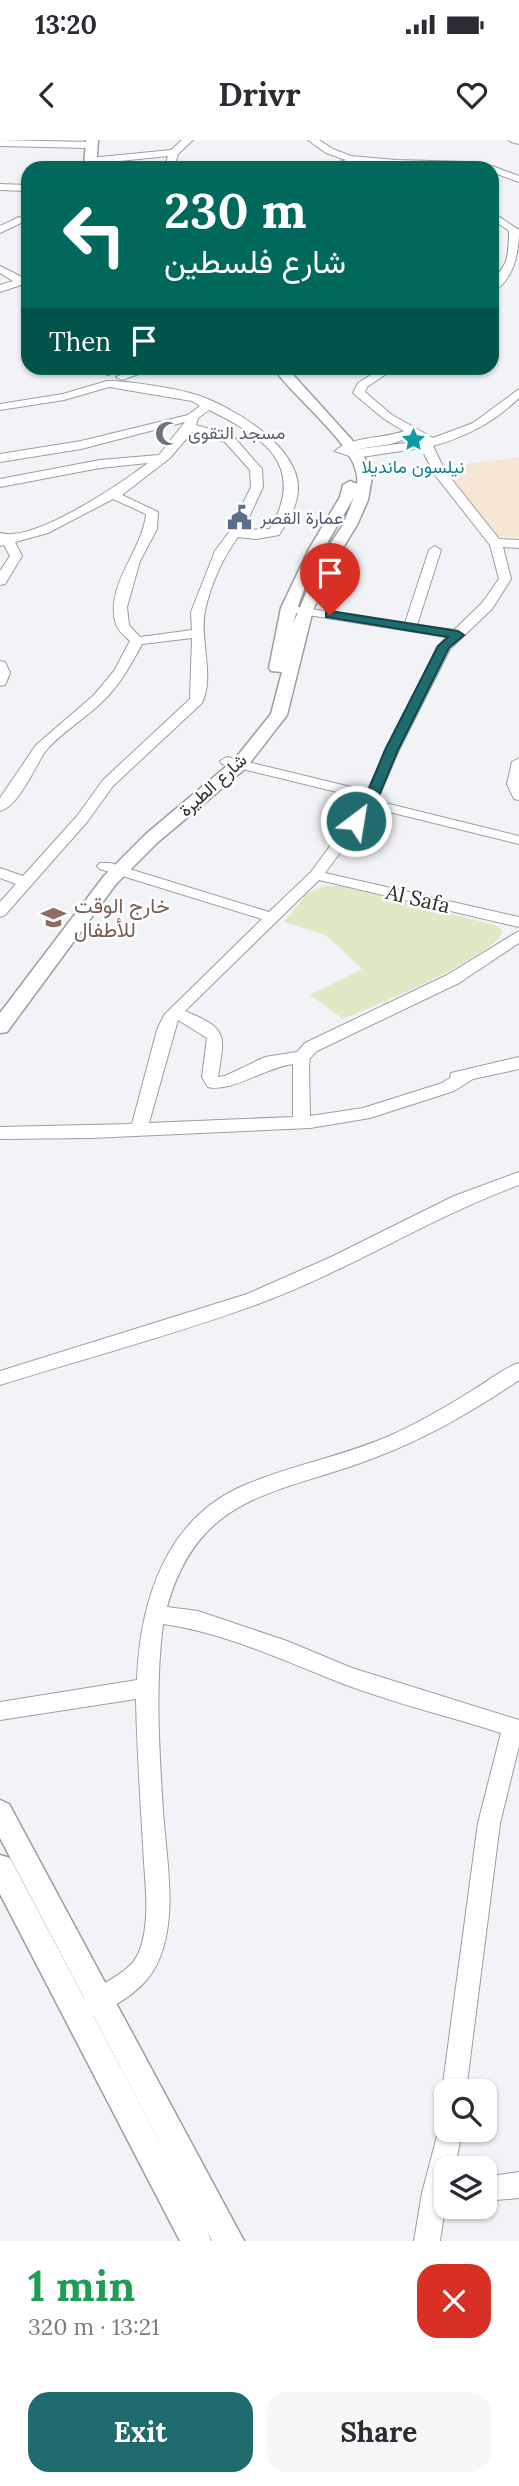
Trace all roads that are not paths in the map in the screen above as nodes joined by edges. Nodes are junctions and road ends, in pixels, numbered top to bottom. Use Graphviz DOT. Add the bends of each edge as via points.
graph roads {
  1 [pos="188,140"];
  2 [pos="313,140"];
  3 [pos="513,140"];
  4 [pos="519,141"];
  5 [pos="0,142"];
  6 [pos="90,142"];
  7 [pos="174,153"];
  8 [pos="360,160"];
  9 [pos="90,161"];
  10 [pos="113,161"];
  11 [pos="171,161"];
  12 [pos="356,161"];
  13 [pos="406,161"];
  14 [pos="499,171"];
  15 [pos="519,179"];
  16 [pos="0,187"];
  17 [pos="21,188"];
  18 [pos="19,220"];
  19 [pos="499,220"];
  20 [pos="0,230"];
  21 [pos="0,269"];
  22 [pos="21,280"];
  23 [pos="499,281"];
  24 [pos="21,283"];
  25 [pos="0,289"];
  26 [pos="108,375"];
  27 [pos="273,375"];
  28 [pos="286,375"];
  29 [pos="379,375"];
  30 [pos="519,392"];
  31 [pos="0,401"];
  32 [pos="208,405"];
  33 [pos="0,407"];
  34 [pos="388,417"];
  35 [pos="191,422"];
  36 [pos="422,437"];
  37 [pos="401,442"];
  38 [pos="348,451"];
  39 [pos="0,458"];
  40 [pos="162,458"];
  41 [pos="439,472"];
  42 [pos="0,483"];
  43 [pos="113,495"];
  44 [pos="67,518"];
  45 [pos="235,533"];
  46 [pos="495,543"];
  47 [pos="519,544"];
  48 [pos="4,548"];
  49 [pos="435,550"];
  50 [pos="0,581"];
  51 [pos="297,609"];
  52 [pos="410,627"];
  53 [pos="197,633"];
  54 [pos="458,635"];
  55 [pos="137,641"];
  56 [pos="0,665"];
  57 [pos="0,682"];
  58 [pos="519,762"];
  59 [pos="234,763"];
  60 [pos="519,796"];
  61 [pos="369,803"];
  62 [pos="0,807"];
  63 [pos="519,840"];
  64 [pos="113,868"];
  65 [pos="0,873"];
  66 [pos="316,875"];
  67 [pos="24,882"];
  68 [pos="0,912"];
  69 [pos="274,918"];
  70 [pos="519,922"];
  71 [pos="519,936"];
  72 [pos="0,1008"];
  73 [pos="175,1013"];
  74 [pos="0,1027"];
  75 [pos="302,1057"];
  76 [pos="519,1063"];
  77 [pos="302,1122"];
  78 [pos="139,1130"];
  79 [pos="0,1133"];
  80 [pos="519,1178"];
  81 [pos="519,1370"];
  82 [pos="0,1378"];
  83 [pos="153,1614"];
  84 [pos="145,1688"];
  85 [pos="0,1711"];
  86 [pos="516,1727"];
  87 [pos="0,1812"];
  88 [pos="0,1867"];
  89 [pos="88,2006"];
  90 [pos="456,2079"];
  91 [pos="519,2186"];
  92 [pos="497,2188"];
  93 [pos="434,2216"];
  94 [pos="196,2241"];
  95 [pos="229,2241"];
  96 [pos="427,2241"];
  1 -- 7 [label="street"];
  2 -- 8 [label="street" via="329,152"];
  3 -- 4 [label="street"];
  5 -- 6 [label="street"];
  6 -- 9 [label="main road"];
  7 -- 10 [label="street"];
  7 -- 11 [label="street"];
  8 -- 12 [label="street"];
  8 -- 13 [label="street"];
  14 -- 15 [label="street"];
  16 -- 17 [label="street"];
  18 -- 20 [label="street"];
  19 -- 23 [label="street" via="514,230 515,252"];
  21 -- 22 [label="street"];
  24 -- 25 [label="street"];
  26 -- 31 [label="street" via="59,393"];
  26 -- 32 [label="street"];
  26 -- 33 [label="street" via="53,400"];
  27 -- 38 [label="main road, شارع الطيرة"];
  28 -- 38 [label="main road, شارع الطيرة"];
  29 -- 34 [label="street" via="359,390"];
  30 -- 36 [label="street" via="467,433"];
  32 -- 35 [label="street"];
  32 -- 45 [label="street" via="268,441 292,474 286,515 275,532"];
  34 -- 36 [label="street"];
  34 -- 37 [label="street"];
  35 -- 39 [label="street"];
  35 -- 40 [label="street"];
  35 -- 45 [label="street" via="229,439 256,470 257,487"];
  36 -- 37 [label="street"];
  36 -- 41 [label="street"];
  37 -- 38 [label="street"];
  37 -- 41 [label="street"];
  38 -- 51 [label="main road, شارع الطيرة" via="361,463 365,477 361,500"];
  40 -- 42 [label="street" via="100,464"];
  40 -- 43 [label="street"];
  41 -- 46 [label="street"];
  43 -- 44 [label="street"];
  43 -- 55 [label="street" via="152,512 151,529 134,561 120,607 123,626"];
  44 -- 48 [label="street"];
  44 -- 48 [label="street" via="19,545"];
  45 -- 53 [label="street" via="221,551 203,597"];
  46 -- 47 [label="street"];
  46 -- 54 [label="street" via="505,579 487,606"];
  48 -- 50 [label="street"];
  49 -- 52 [label="street"];
  51 -- 52 [label="street"];
  51 -- 59 [label="main road, شارع الطيرة" via="279,715"];
  52 -- 54 [label="street"];
  53 -- 55 [label="street"];
  53 -- 67 [label="street" via="197,700 108,783"];
  54 -- 61 [label="street" via="444,646"];
  55 -- 62 [label="street" via="99,698 41,748"];
  56 -- 57 [label="street"];
  58 -- 60 [label="street" via="513,784"];
  59 -- 61 [label="street" via="346,790"];
  59 -- 64 [label="main road, شارع الطيرة"];
  61 -- 63 [label="street"];
  61 -- 66 [label="street"];
  64 -- 69 [label="street"];
  64 -- 72 [label="main road, شارع الطيرة"];
  64 -- 74 [label="main road, شارع الطيرة"];
  65 -- 67 [label="street"];
  66 -- 69 [label="street"];
  66 -- 70 [label="street, Al Safa"];
  67 -- 68 [label="street"];
  69 -- 73 [label="street"];
  71 -- 75 [label="street" via="453,979 320,1041"];
  73 -- 75 [label="street" via="214,1035 209,1077 214,1083 271,1061"];
  73 -- 78 [label="street" via="165,1030"];
  75 -- 77 [label="street"];
  76 -- 77 [label="street" via="467,1076 448,1087 376,1110"];
  77 -- 78 [label="street"];
  78 -- 79 [label="street"];
  80 -- 82 [label="street" via="447,1206 253,1299"];
  81 -- 83 [label="street" via="476,1401 416,1433 239,1496 192,1532 178,1551"];
  83 -- 84 [label="street"];
  83 -- 86 [label="street" via="198,1620 348,1676"];
  84 -- 85 [label="street"];
  84 -- 89 [label="street" via="156,1939 152,1956 139,1975"];
  86 -- 90 [label="street" via="489,1823"];
  87 -- 89 [label="main road"];
  88 -- 89 [label="main road"];
  89 -- 94 [label="main road"];
  89 -- 95 [label="main road"];
  91 -- 92 [label="street"];
  93 -- 96 [label="street"];
}
